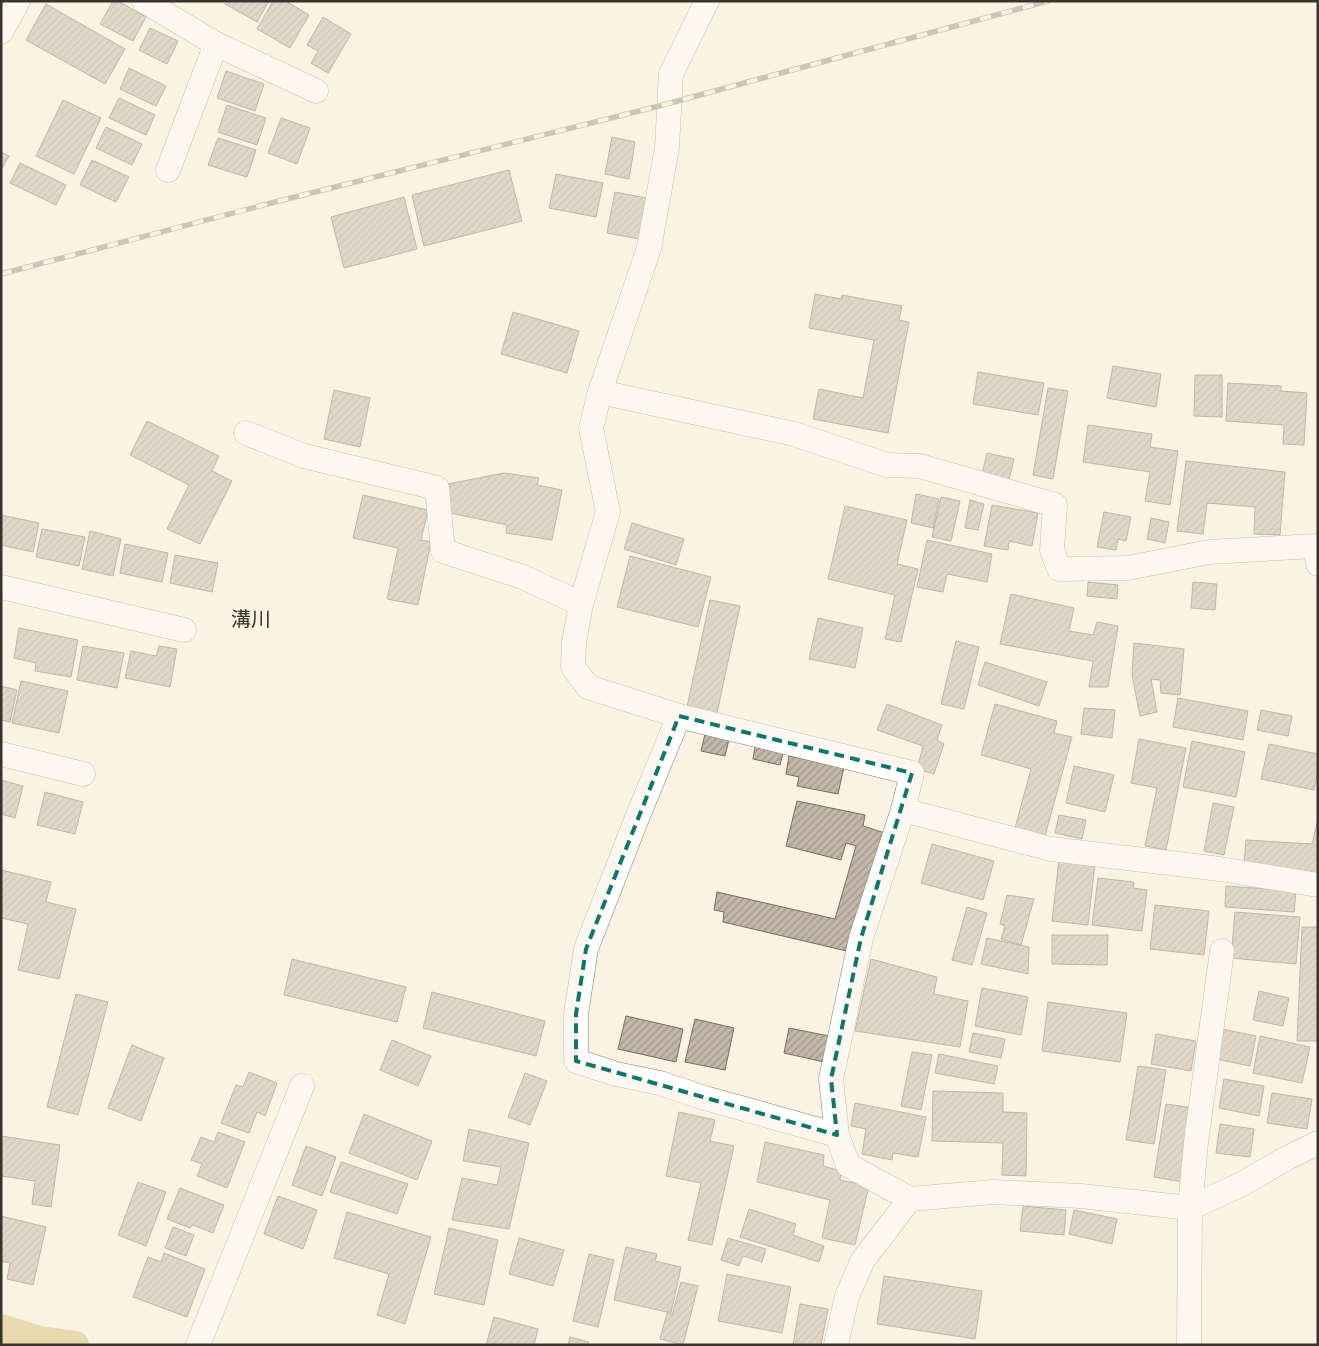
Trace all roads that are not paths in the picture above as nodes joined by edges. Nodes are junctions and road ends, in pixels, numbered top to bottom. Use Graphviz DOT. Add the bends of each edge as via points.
graph roads {
  1 [pos="18,1"];
  2 [pos="144,1"];
  3 [pos="707,1"];
  4 [pos="1,32"];
  5 [pos="216,44"];
  6 [pos="316,91"];
  7 [pos="168,170"];
  8 [pos="600,392"];
  9 [pos="246,433"];
  10 [pos="1318,564"];
  11 [pos="1,587"];
  12 [pos="582,604"];
  13 [pos="184,630"];
  14 [pos="679,716"];
  15 [pos="1,754"];
  16 [pos="83,774"];
  17 [pos="903,810"];
  18 [pos="1318,885"];
  19 [pos="1222,951"];
  20 [pos="302,1086"];
  21 [pos="837,1135"];
  22 [pos="1318,1143"];
  23 [pos="910,1199"];
  24 [pos="1190,1208"];
  25 [pos="1,1328"];
  26 [pos="38,1342"];
  27 [pos="75,1345"];
  28 [pos="198,1345"];
  29 [pos="836,1345"];
  30 [pos="1189,1345"];
  1 -- 4 [label="street"];
  2 -- 5 [label="street"];
  3 -- 8 [label="street" via="671,74 668,148 649,248"];
  5 -- 6 [label="street"];
  5 -- 7 [label="street"];
  8 -- 10 [label="street" via="794,434 887,465 920,466 1056,505 1052,550 1059,569 1128,568 1209,552 1315,546"];
  8 -- 12 [label="street" via="591,428 608,512"];
  9 -- 12 [label="street" via="304,456 437,488 444,551 524,577"];
  11 -- 13 [label="street"];
  12 -- 14 [label="street" via="573,666 588,687"];
  14 -- 17 [label="street" via="912,773"];
  14 -- 21 [label="street" via="586,949 576,1014 576,1061"];
  15 -- 16 [label="street"];
  17 -- 18 [label="street" via="1051,848"];
  17 -- 21 [label="street" via="861,938 831,1079"];
  19 -- 24 [label="street"];
  20 -- 28 [label="street"];
  21 -- 23 [label="street" via="848,1165"];
  22 -- 24 [label="street"];
  23 -- 24 [label="street" via="993,1192 1081,1196"];
  23 -- 29 [label="street" via="864,1260 846,1296"];
  24 -- 30 [label="street"];
  25 -- 26 [label="main road"];
  26 -- 27 [label="main road"];
}
